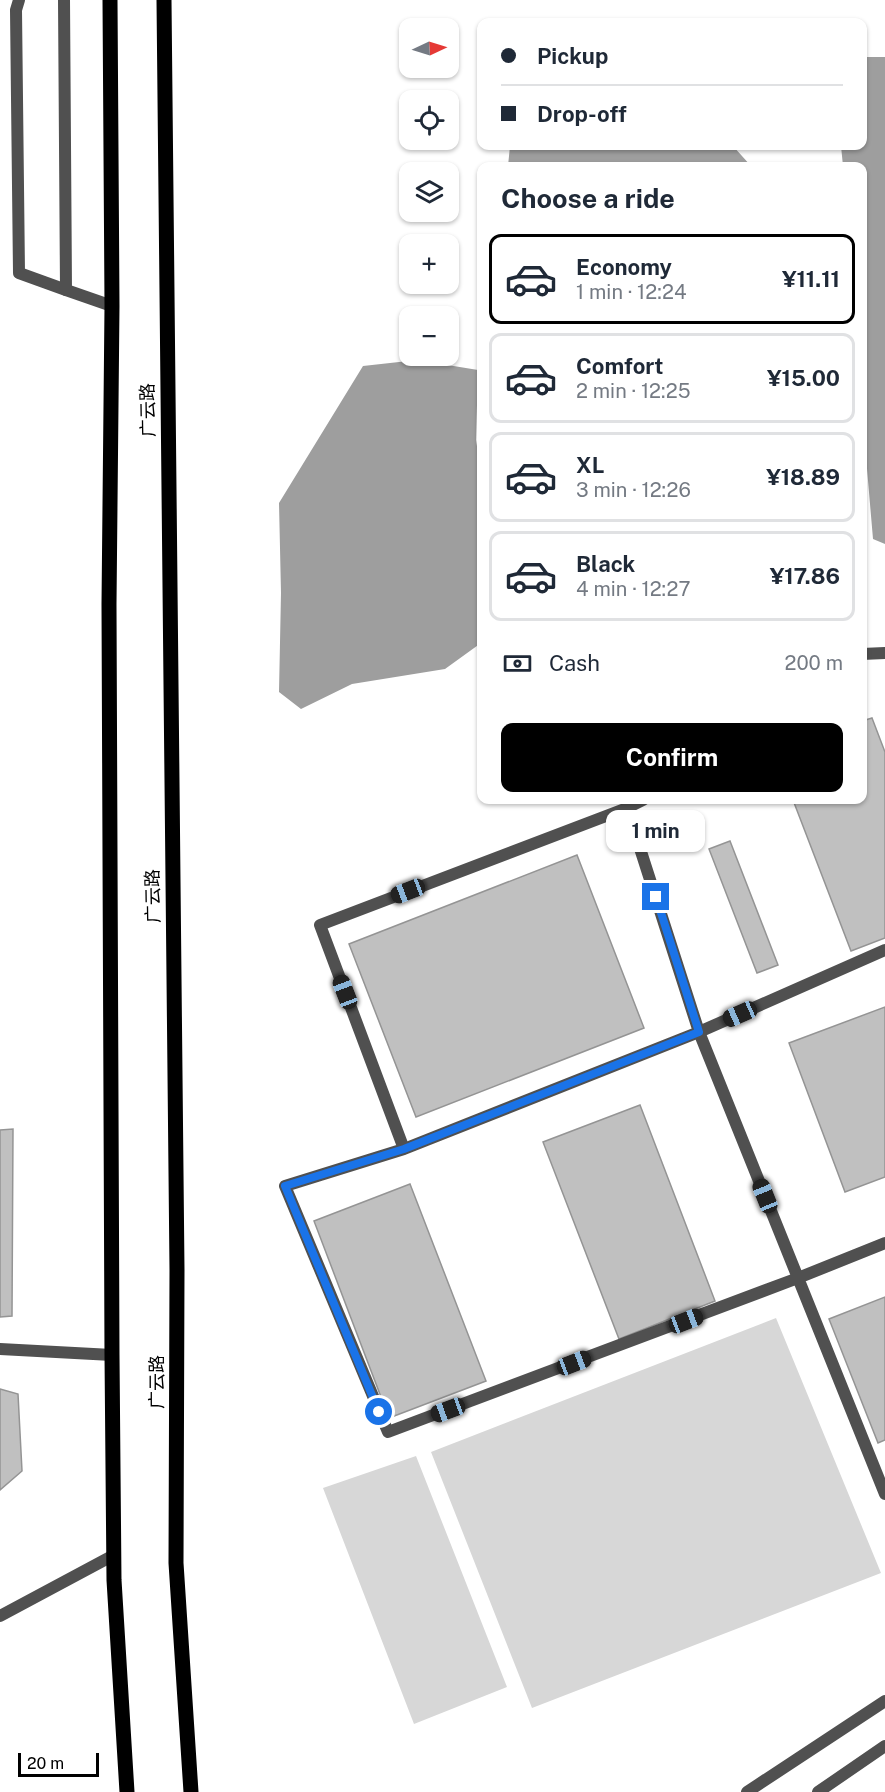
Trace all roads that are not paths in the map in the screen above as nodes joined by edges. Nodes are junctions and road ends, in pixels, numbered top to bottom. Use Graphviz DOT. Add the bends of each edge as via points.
graph roads {
  1 [pos="19,0"];
  2 [pos="64,0"];
  3 [pos="111,0"];
  4 [pos="164,0"];
  5 [pos="66,290"];
  6 [pos="112,306"];
  7 [pos="885,653"];
  8 [pos="867,654"];
  9 [pos="635,804"];
  10 [pos="627,808"];
  11 [pos="885,950"];
  12 [pos="699,1032"];
  13 [pos="404,1149"];
  14 [pos="885,1243"];
  15 [pos="798,1278"];
  16 [pos="0,1348"];
  17 [pos="112,1355"];
  18 [pos="885,1494"];
  19 [pos="114,1555"];
  20 [pos="0,1616"];
  21 [pos="885,1701"];
  22 [pos="885,1746"];
  23 [pos="127,1792"];
  24 [pos="190,1792"];
  25 [pos="747,1792"];
  26 [pos="818,1792"];
  1 -- 5 [label="street" via="16,10 19,273"];
  2 -- 5 [label="street"];
  3 -- 6 [label="main road, 广云路"];
  4 -- 24 [label="main road, 广云路" via="177,1270 176,1563"];
  5 -- 6 [label="street"];
  6 -- 17 [label="main road, 广云路"];
  7 -- 8 [label="street"];
  9 -- 10 [label="street"];
  10 -- 12 [label="street"];
  10 -- 13 [label="street" via="320,925"];
  11 -- 12 [label="street"];
  12 -- 13 [label="street"];
  12 -- 15 [label="street"];
  13 -- 15 [label="street" via="285,1186 388,1432"];
  14 -- 15 [label="street"];
  15 -- 18 [label="street"];
  16 -- 17 [label="street"];
  17 -- 19 [label="main road, 广云路"];
  19 -- 20 [label="street"];
  19 -- 23 [label="main road, 广云路"];
  21 -- 25 [label="street"];
  22 -- 26 [label="street"];
}
